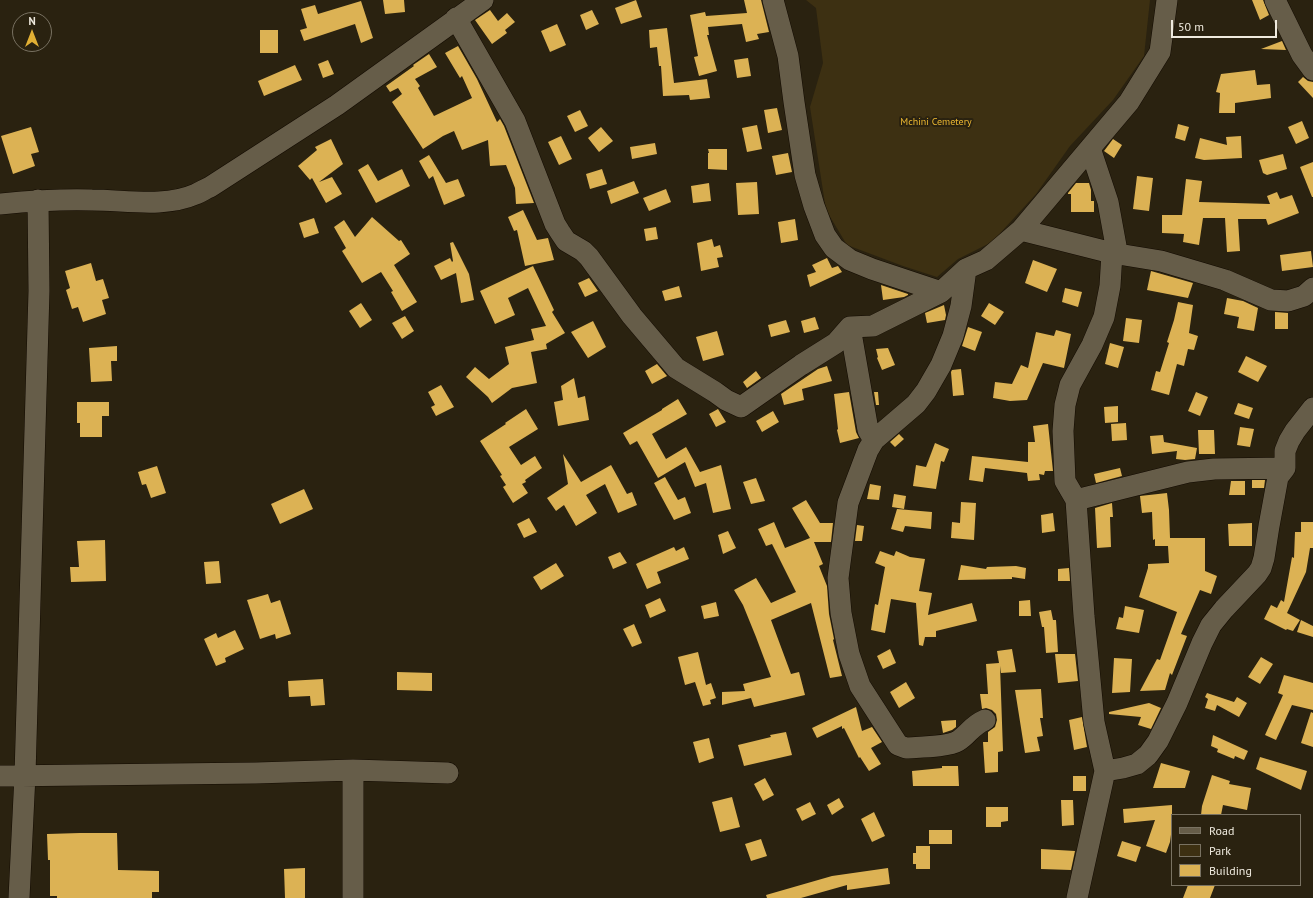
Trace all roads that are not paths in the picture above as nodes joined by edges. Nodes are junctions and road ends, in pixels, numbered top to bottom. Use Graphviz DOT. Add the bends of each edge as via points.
graph roads {
  1 [pos="483,0"];
  2 [pos="773,0"];
  3 [pos="1167,0"];
  4 [pos="1275,0"];
  5 [pos="456,18"];
  6 [pos="1310,58"];
  7 [pos="1090,148"];
  8 [pos="38,200"];
  9 [pos="0,204"];
  10 [pos="1021,230"];
  11 [pos="1112,253"];
  12 [pos="966,269"];
  13 [pos="1313,288"];
  14 [pos="941,292"];
  15 [pos="850,327"];
  16 [pos="1313,408"];
  17 [pos="874,440"];
  18 [pos="1285,468"];
  19 [pos="1076,500"];
  20 [pos="985,720"];
  21 [pos="353,770"];
  22 [pos="1105,771"];
  23 [pos="448,773"];
  24 [pos="25,775"];
  25 [pos="0,776"];
  26 [pos="19,898"];
  27 [pos="353,898"];
  28 [pos="1077,898"];
  1 -- 5 [label="street"];
  2 -- 14 [label="street" via="788,56 805,175 825,235 834,248 850,260"];
  3 -- 7 [label="street" via="1160,52 1128,102"];
  4 -- 6 [label="street"];
  5 -- 8 [label="street" via="336,105 195,195 171,201 149,202"];
  5 -- 15 [label="street" via="515,121 560,232 566,241 589,257 632,316 676,368 741,407 836,343"];
  7 -- 10 [label="street"];
  7 -- 11 [label="street" via="1108,202 1116,246"];
  8 -- 9 [label="street"];
  8 -- 24 [label="street" via="39,291"];
  10 -- 11 [label="street"];
  10 -- 12 [label="street" via="986,260"];
  11 -- 13 [label="street" via="1161,261 1225,280 1271,300 1288,301 1304,296"];
  11 -- 19 [label="street" via="1110,286 1104,317 1070,385 1065,405 1065,481"];
  12 -- 14 [label="street"];
  12 -- 17 [label="street" via="954,336 941,366 916,404"];
  14 -- 15 [label="street" via="873,326"];
  15 -- 17 [label="street" via="868,430"];
  16 -- 18 [label="street" via="1289,441 1285,451"];
  17 -- 20 [label="street" via="848,503 838,578 841,613 849,654 860,686 898,745 902,747 952,743 965,735 974,725"];
  18 -- 19 [label="street" via="1188,472"];
  18 -- 22 [label="street" via="1278,477 1261,568 1211,625 1174,709 1148,755 1137,764"];
  19 -- 22 [label="street" via="1094,722"];
  21 -- 23 [label="street"];
  21 -- 24 [label="street"];
  21 -- 27 [label="street"];
  22 -- 28 [label="street"];
  24 -- 25 [label="street"];
  24 -- 26 [label="street"];
}
